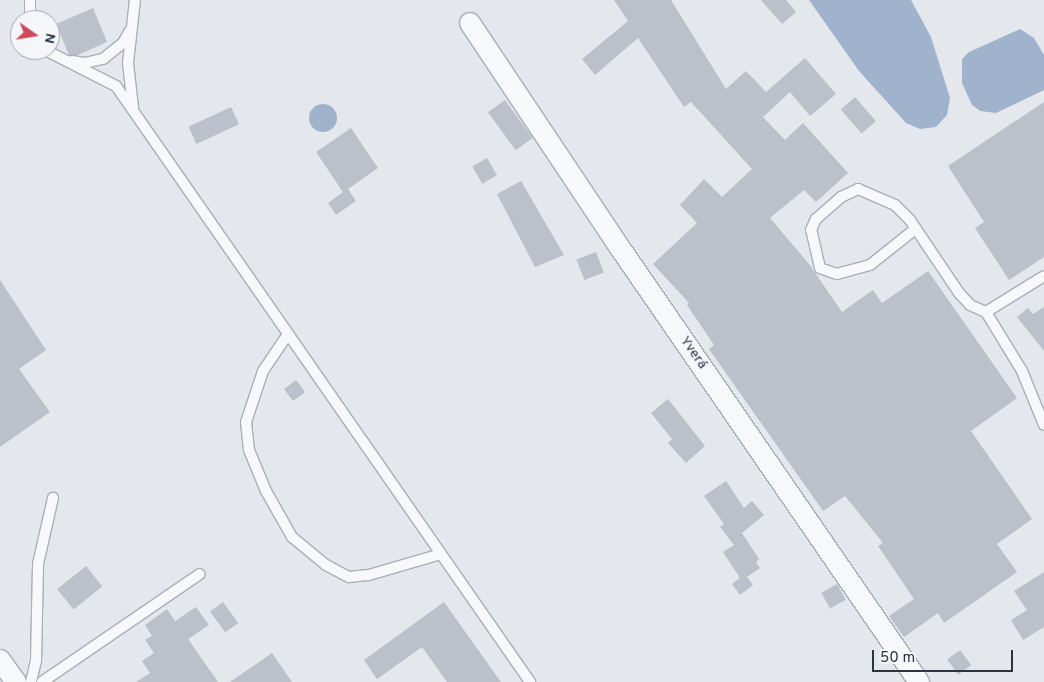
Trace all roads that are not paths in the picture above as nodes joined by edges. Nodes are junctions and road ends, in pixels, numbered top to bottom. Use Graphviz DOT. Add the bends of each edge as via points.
graph roads {
  1 [pos="135,0"];
  2 [pos="470,23"];
  3 [pos="133,24"];
  4 [pos="60,56"];
  5 [pos="60,57"];
  6 [pos="133,110"];
  7 [pos="914,230"];
  8 [pos="1041,279"];
  9 [pos="986,312"];
  10 [pos="288,334"];
  11 [pos="1044,425"];
  12 [pos="53,498"];
  13 [pos="441,554"];
  14 [pos="200,574"];
  15 [pos="0,660"];
  16 [pos="16,682"];
  17 [pos="30,682"];
  18 [pos="42,682"];
  19 [pos="530,682"];
  20 [pos="919,682"];
  1 -- 3 [label="lane"];
  2 -- 20 [label="street, Yverá" via="618,245"];
  3 -- 4 [label="lane" via="123,43 103,58 74,62"];
  3 -- 6 [label="lane" via="128,62"];
  5 -- 6 [label="lane" via="116,86"];
  6 -- 10 [label="lane"];
  7 -- 7 [label="lane" via="910,220 895,205 858,189 840,197 816,219 811,230 820,268 837,274 870,264"];
  7 -- 9 [label="lane" via="959,293 970,304"];
  8 -- 9 [label="lane"];
  9 -- 11 [label="lane" via="1022,371"];
  10 -- 13 [label="lane"];
  10 -- 13 [label="lane" via="263,371 246,422 249,450 266,491 292,536 326,565 349,577 369,575"];
  12 -- 17 [label="lane" via="38,564 36,661"];
  13 -- 19 [label="lane"];
  14 -- 18 [label="lane"];
  15 -- 16 [label="street"];
}
